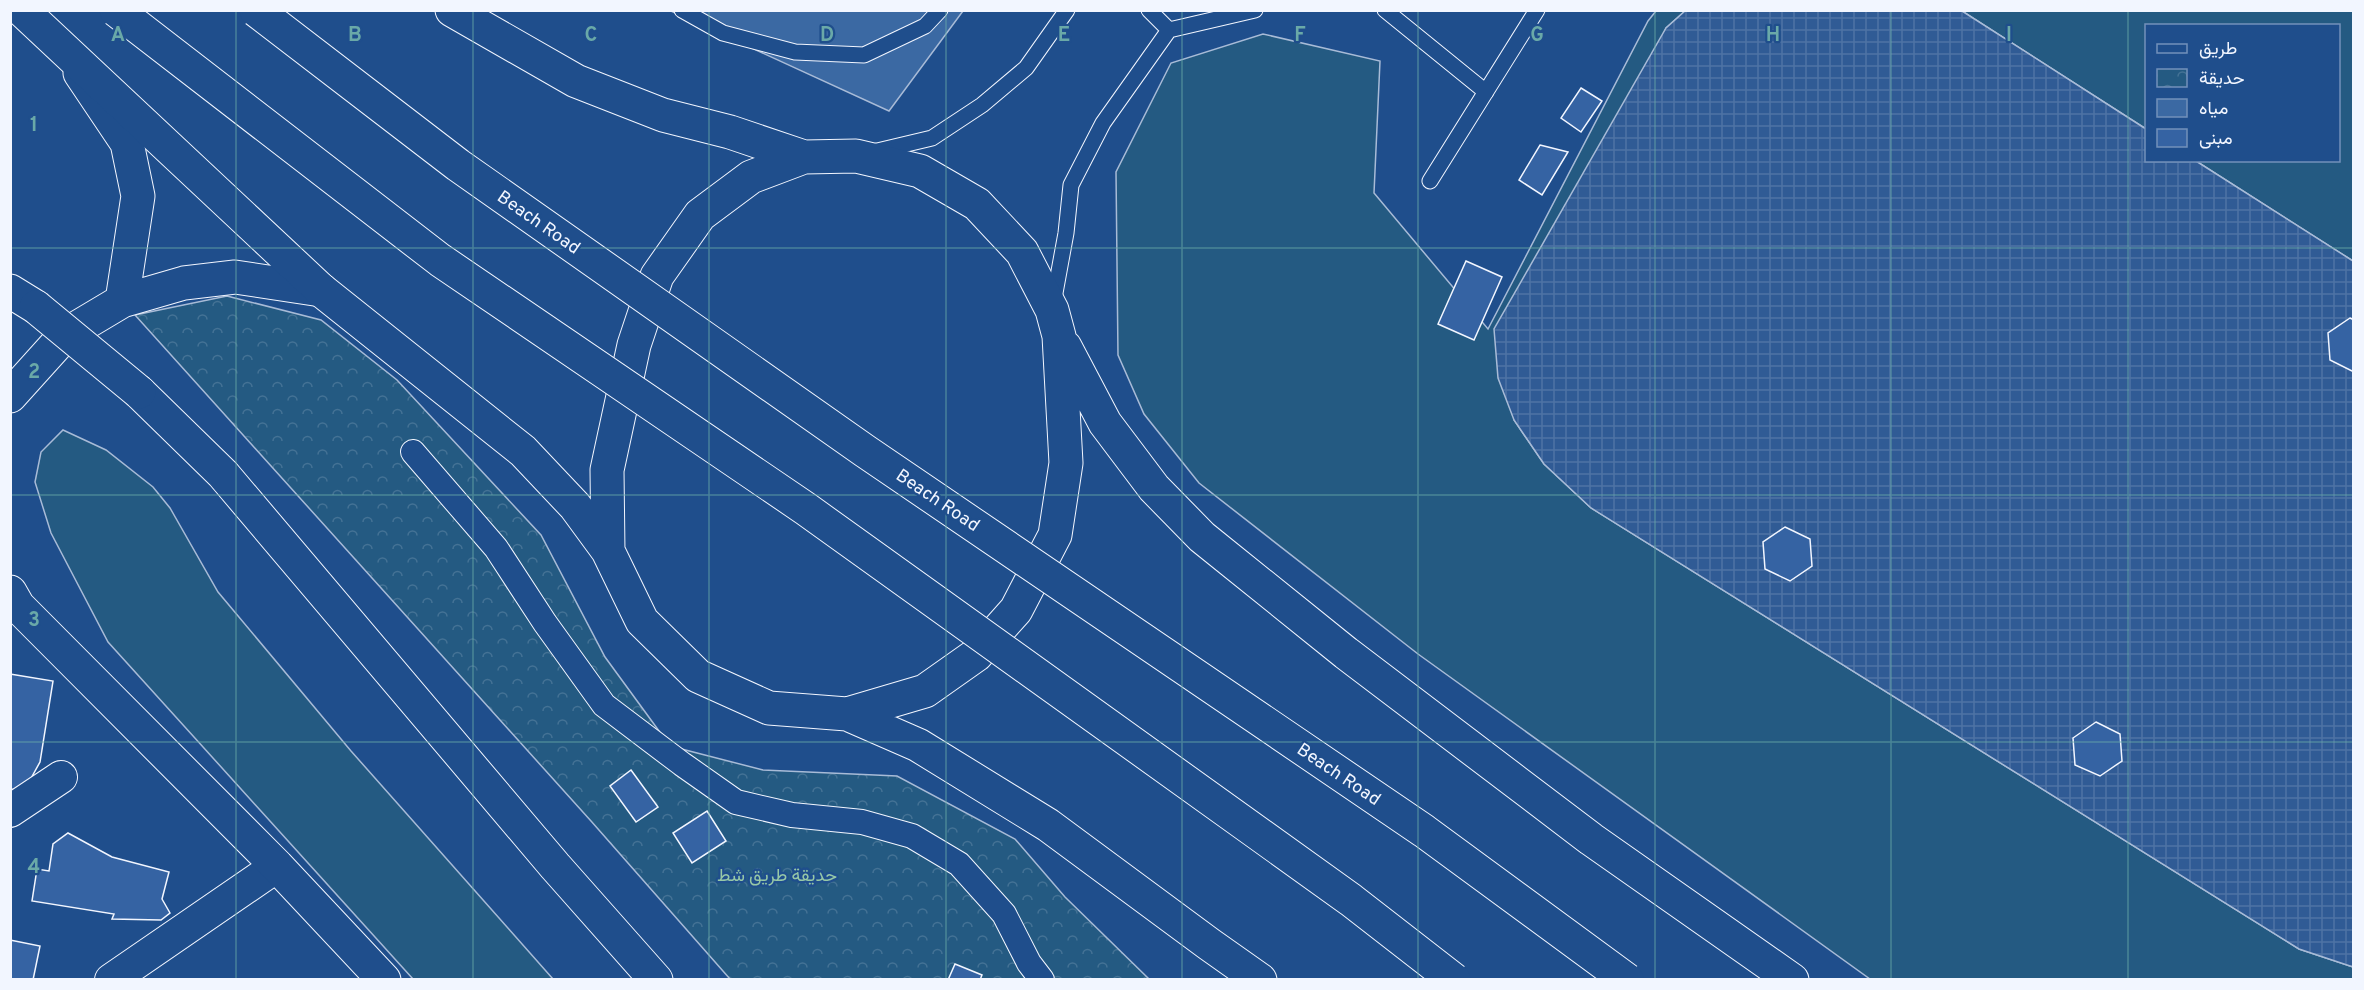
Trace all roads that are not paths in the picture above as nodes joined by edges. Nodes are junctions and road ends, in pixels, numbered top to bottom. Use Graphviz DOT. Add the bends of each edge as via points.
graph roads {
  1 [pos="21,10"];
  2 [pos="116,10"];
  3 [pos="256,10"];
  4 [pos="452,10"];
  5 [pos="682,10"];
  6 [pos="940,10"];
  7 [pos="1067,10"];
  8 [pos="1149,10"];
  9 [pos="1255,10"];
  10 [pos="1385,10"];
  11 [pos="1537,10"];
  12 [pos="1169,30"];
  13 [pos="69,57"];
  14 [pos="1486,92"];
  15 [pos="856,156"];
  16 [pos="804,157"];
  17 [pos="1430,181"];
  18 [pos="321,290"];
  19 [pos="23,299"];
  20 [pos="122,301"];
  21 [pos="1055,323"];
  22 [pos="10,396"];
  23 [pos="413,452"];
  24 [pos="608,551"];
  25 [pos="10,591"];
  26 [pos="847,714"];
  27 [pos="61,777"];
  28 [pos="10,811"];
  29 [pos="277,866"];
  30 [pos="111,980"];
  31 [pos="384,980"];
  32 [pos="656,980"];
  33 [pos="1042,980"];
  34 [pos="1260,980"];
  35 [pos="1454,980"];
  36 [pos="1627,980"];
  37 [pos="1792,980"];
  1 -- 13 [label="main road"];
  2 -- 35 [label="main road, bridge" via="440,260 806,509 1342,893"];
  3 -- 36 [label="main road, Beach Road, bridge" via="458,165 865,451 1424,831"];
  4 -- 16 [label="main road" via="576,81 663,115"];
  5 -- 6 [label="lane" via="723,33 795,52 864,55 925,26"];
  7 -- 15 [label="lane" via="1026,68 982,105 932,138"];
  8 -- 12 [label="lane"];
  9 -- 12 [label="lane"];
  10 -- 14 [label="lane"];
  11 -- 14 [label="lane"];
  12 -- 21 [label="lane" via="1102,123 1071,184"];
  13 -- 18 [label="main road"];
  13 -- 20 [label="main road" via="127,143 138,196"];
  14 -- 17 [label="lane"];
  15 -- 16 [label="main road"];
  15 -- 21 [label="main road" via="920,171 976,204 1022,252"];
  16 -- 24 [label="main road" via="751,177 700,215 657,276 634,345 607,470"];
  18 -- 20 [label="main road" via="235,277 184,283"];
  18 -- 24 [label="main road" via="523,451 575,506"];
  19 -- 32 [label="main road, bridge" via="140,392 223,474"];
  20 -- 22 [label="main road" via="65,335"];
  21 -- 26 [label="main road" via="1066,463 1055,535 1016,610 976,655 925,692"];
  21 -- 37 [label="main road" via="1105,423 1154,488 1202,537 1591,839"];
  23 -- 33 [label="street" via="496,548 604,705 736,802 792,815 862,822 912,836 959,864 1004,914"];
  24 -- 26 [label="main road" via="642,621 698,676 769,708"];
  25 -- 29 [label="main road" via="18,606"];
  26 -- 34 [label="main road" via="918,746 1048,825"];
  27 -- 28 [label="street"];
  29 -- 30 [label="street"];
  29 -- 31 [label="main road"];
}
